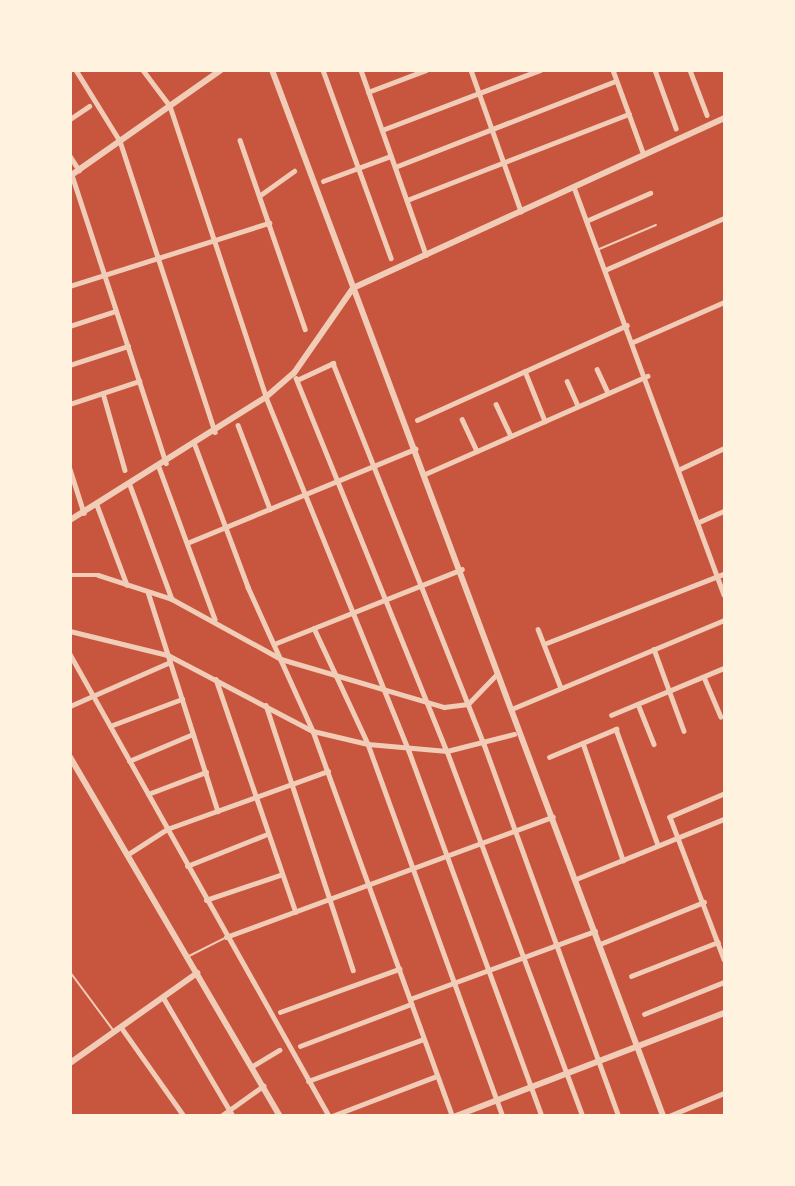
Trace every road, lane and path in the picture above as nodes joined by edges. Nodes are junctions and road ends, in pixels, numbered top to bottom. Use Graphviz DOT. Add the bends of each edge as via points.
graph roads {
  1 [pos="76,70"];
  2 [pos="143,70"];
  3 [pos="221,70"];
  4 [pos="272,70"];
  5 [pos="323,70"];
  6 [pos="360,70"];
  7 [pos="426,70"];
  8 [pos="471,70"];
  9 [pos="540,70"];
  10 [pos="613,70"];
  11 [pos="655,70"];
  12 [pos="690,70"];
  13 [pos="616,81"];
  14 [pos="368,92"];
  15 [pos="479,93"];
  16 [pos="89,106"];
  17 [pos="170,106"];
  18 [pos="629,114"];
  19 [pos="707,115"];
  20 [pos="724,118"];
  21 [pos="70,119"];
  22 [pos="676,128"];
  23 [pos="492,129"];
  24 [pos="382,130"];
  25 [pos="240,140"];
  26 [pos="120,141"];
  27 [pos="644,155"];
  28 [pos="70,156"];
  29 [pos="391,156"];
  30 [pos="504,163"];
  31 [pos="395,167"];
  32 [pos="358,168"];
  33 [pos="79,170"];
  34 [pos="294,171"];
  35 [pos="71,175"];
  36 [pos="323,181"];
  37 [pos="574,187"];
  38 [pos="650,193"];
  39 [pos="260,196"];
  40 [pos="407,200"];
  41 [pos="521,211"];
  42 [pos="724,218"];
  43 [pos="586,221"];
  44 [pos="269,223"];
  45 [pos="656,225"];
  46 [pos="214,240"];
  47 [pos="597,250"];
  48 [pos="426,255"];
  49 [pos="158,258"];
  50 [pos="392,258"];
  51 [pos="605,270"];
  52 [pos="105,275"];
  53 [pos="70,286"];
  54 [pos="353,288"];
  55 [pos="724,302"];
  56 [pos="116,311"];
  57 [pos="627,325"];
  58 [pos="70,326"];
  59 [pos="305,329"];
  60 [pos="633,342"];
  61 [pos="128,346"];
  62 [pos="70,365"];
  63 [pos="597,369"];
  64 [pos="525,371"];
  65 [pos="294,372"];
  66 [pos="647,376"];
  67 [pos="297,380"];
  68 [pos="139,381"];
  69 [pos="567,381"];
  70 [pos="103,393"];
  71 [pos="608,393"];
  72 [pos="266,398"];
  73 [pos="70,404"];
  74 [pos="496,404"];
  75 [pos="578,406"];
  76 [pos="462,419"];
  77 [pos="417,420"];
  78 [pos="545,421"];
  79 [pos="238,425"];
  80 [pos="215,432"];
  81 [pos="511,436"];
  82 [pos="195,445"];
  83 [pos="724,448"];
  84 [pos="416,449"];
  85 [pos="477,451"];
  86 [pos="162,465"];
  87 [pos="374,466"];
  88 [pos="70,469"];
  89 [pos="680,469"];
  90 [pos="125,470"];
  91 [pos="425,474"];
  92 [pos="338,482"];
  93 [pos="130,485"];
  94 [pos="304,495"];
  95 [pos="97,505"];
  96 [pos="270,509"];
  97 [pos="724,511"];
  98 [pos="84,513"];
  99 [pos="70,520"];
  100 [pos="699,522"];
  101 [pos="226,527"];
  102 [pos="188,543"];
  103 [pos="462,569"];
  104 [pos="724,574"];
  105 [pos="70,575"];
  106 [pos="718,576"];
  107 [pos="127,585"];
  108 [pos="421,585"];
  109 [pos="148,592"];
  110 [pos="724,594"];
  111 [pos="172,599"];
  112 [pos="387,599"];
  113 [pos="350,614"];
  114 [pos="215,619"];
  115 [pos="724,620"];
  116 [pos="314,628"];
  117 [pos="538,629"];
  118 [pos="70,631"];
  119 [pos="274,644"];
  120 [pos="544,644"];
  121 [pos="654,649"];
  122 [pos="70,654"];
  123 [pos="168,655"];
  124 [pos="281,658"];
  125 [pos="170,662"];
  126 [pos="724,668"];
  127 [pos="334,675"];
  128 [pos="495,676"];
  129 [pos="704,677"];
  130 [pos="215,678"];
  131 [pos="561,688"];
  132 [pos="382,690"];
  133 [pos="670,691"];
  134 [pos="92,693"];
  135 [pos="182,699"];
  136 [pos="427,702"];
  137 [pos="468,704"];
  138 [pos="638,704"];
  139 [pos="266,705"];
  140 [pos="70,706"];
  141 [pos="514,708"];
  142 [pos="611,716"];
  143 [pos="720,717"];
  144 [pos="110,726"];
  145 [pos="313,731"];
  146 [pos="684,731"];
  147 [pos="193,734"];
  148 [pos="514,734"];
  149 [pos="583,743"];
  150 [pos="368,744"];
  151 [pos="483,744"];
  152 [pos="654,744"];
  153 [pos="409,751"];
  154 [pos="447,751"];
  155 [pos="70,757"];
  156 [pos="549,757"];
  157 [pos="129,761"];
  158 [pos="328,771"];
  159 [pos="206,772"];
  160 [pos="291,784"];
  161 [pos="148,794"];
  162 [pos="724,794"];
  163 [pos="255,798"];
  164 [pos="218,811"];
  165 [pos="553,817"];
  166 [pos="724,819"];
  167 [pos="167,829"];
  168 [pos="515,831"];
  169 [pos="266,835"];
  170 [pos="677,837"];
  171 [pos="480,844"];
  172 [pos="658,845"];
  173 [pos="128,855"];
  174 [pos="445,856"];
  175 [pos="623,860"];
  176 [pos="187,866"];
  177 [pos="411,869"];
  178 [pos="280,875"];
  179 [pos="576,879"];
  180 [pos="368,885"];
  181 [pos="329,899"];
  182 [pos="206,900"];
  183 [pos="704,902"];
  184 [pos="296,912"];
  185 [pos="595,931"];
  186 [pos="226,937"];
  187 [pos="718,942"];
  188 [pos="600,944"];
  189 [pos="557,945"];
  190 [pos="187,957"];
  191 [pos="521,958"];
  192 [pos="724,959"];
  193 [pos="399,969"];
  194 [pos="353,970"];
  195 [pos="486,971"];
  196 [pos="70,972"];
  197 [pos="197,973"];
  198 [pos="631,976"];
  199 [pos="724,982"];
  200 [pos="453,983"];
  201 [pos="163,997"];
  202 [pos="411,1002"];
  203 [pos="280,1012"];
  204 [pos="724,1013"];
  205 [pos="644,1014"];
  206 [pos="121,1027"];
  207 [pos="115,1032"];
  208 [pos="424,1039"];
  209 [pos="300,1046"];
  210 [pos="638,1048"];
  211 [pos="279,1050"];
  212 [pos="600,1062"];
  213 [pos="70,1063"];
  214 [pos="251,1067"];
  215 [pos="568,1075"];
  216 [pos="437,1076"];
  217 [pos="309,1081"];
  218 [pos="262,1086"];
  219 [pos="532,1088"];
  220 [pos="724,1093"];
  221 [pos="497,1101"];
  222 [pos="230,1110"];
  223 [pos="459,1115"];
  224 [pos="184,1116"];
  225 [pos="222,1116"];
  226 [pos="233,1116"];
  227 [pos="280,1116"];
  228 [pos="330,1116"];
  229 [pos="452,1116"];
  230 [pos="503,1116"];
  231 [pos="542,1116"];
  232 [pos="583,1116"];
  233 [pos="620,1116"];
  234 [pos="663,1116"];
  235 [pos="669,1116"];
  1 -- 26 [label="street"];
  2 -- 17 [label="street"];
  3 -- 17 [label="street"];
  4 -- 54 [label="street"];
  5 -- 32 [label="street"];
  6 -- 14 [label="street"];
  7 -- 14 [label="street"];
  8 -- 15 [label="street"];
  9 -- 15 [label="street"];
  10 -- 13 [label="street"];
  11 -- 22 [label="street"];
  12 -- 19 [label="street"];
  13 -- 18 [label="street"];
  13 -- 23 [label="street"];
  14 -- 24 [label="street"];
  15 -- 23 [label="street"];
  15 -- 24 [label="street"];
  16 -- 21 [label="street"];
  17 -- 26 [label="street"];
  17 -- 46 [label="street"];
  18 -- 27 [label="street"];
  18 -- 30 [label="street"];
  20 -- 27 [label="street"];
  23 -- 30 [label="street"];
  23 -- 31 [label="street"];
  24 -- 29 [label="street"];
  25 -- 39 [label="street"];
  26 -- 33 [label="street"];
  26 -- 49 [label="street"];
  27 -- 37 [label="street"];
  28 -- 33 [label="street"];
  29 -- 31 [label="street"];
  29 -- 32 [label="street"];
  30 -- 40 [label="street"];
  30 -- 41 [label="street"];
  31 -- 40 [label="street"];
  32 -- 36 [label="street"];
  32 -- 50 [label="street"];
  33 -- 35 [label="street"];
  34 -- 39 [label="street"];
  35 -- 52 [label="street"];
  37 -- 41 [label="street"];
  37 -- 43 [label="street"];
  38 -- 43 [label="street"];
  39 -- 44 [label="street"];
  40 -- 48 [label="street"];
  41 -- 48 [label="street"];
  42 -- 51 [label="street"];
  43 -- 47 [label="street"];
  44 -- 46 [label="street"];
  44 -- 59 [label="street"];
  45 -- 47 [label="lane"];
  46 -- 49 [label="street"];
  46 -- 72 [label="street"];
  47 -- 51 [label="street"];
  48 -- 54 [label="street"];
  49 -- 52 [label="street"];
  49 -- 80 [label="street"];
  51 -- 57 [label="street"];
  52 -- 53 [label="street"];
  52 -- 56 [label="street"];
  54 -- 65 [label="street"];
  54 -- 84 [label="street"];
  55 -- 60 [label="street"];
  56 -- 58 [label="street"];
  56 -- 61 [label="street"];
  57 -- 60 [label="street"];
  57 -- 64 [label="street"];
  60 -- 66 [label="street"];
  61 -- 62 [label="street"];
  61 -- 68 [label="street"];
  63 -- 71 [label="street"];
  64 -- 77 [label="street"];
  64 -- 78 [label="street"];
  65 -- 67 [label="street"];
  65 -- 72 [label="street"];
  66 -- 71 [label="street"];
  66 -- 89 [label="street"];
  67 -- 87 [label="street" via="333,363"];
  67 -- 92 [label="street"];
  68 -- 70 [label="street"];
  68 -- 86 [label="street"];
  69 -- 75 [label="street"];
  70 -- 73 [label="street"];
  70 -- 90 [label="street"];
  71 -- 75 [label="street"];
  72 -- 80 [label="street"];
  72 -- 94 [label="street"];
  74 -- 81 [label="street"];
  75 -- 78 [label="street"];
  76 -- 85 [label="street"];
  78 -- 81 [label="street"];
  79 -- 96 [label="street"];
  80 -- 82 [label="street"];
  81 -- 85 [label="street"];
  82 -- 86 [label="street"];
  82 -- 101 [label="street"];
  83 -- 89 [label="street"];
  84 -- 87 [label="street"];
  84 -- 91 [label="street"];
  85 -- 91 [label="street"];
  86 -- 93 [label="street"];
  86 -- 102 [label="street"];
  87 -- 92 [label="street"];
  87 -- 108 [label="street"];
  88 -- 98 [label="street"];
  89 -- 100 [label="street"];
  91 -- 103 [label="street"];
  92 -- 94 [label="street"];
  92 -- 112 [label="street"];
  93 -- 95 [label="street"];
  93 -- 111 [label="street"];
  94 -- 96 [label="street"];
  94 -- 113 [label="street"];
  95 -- 98 [label="street"];
  95 -- 107 [label="street"];
  96 -- 101 [label="street"];
  97 -- 100 [label="street"];
  98 -- 99 [label="street"];
  100 -- 106 [label="street"];
  101 -- 102 [label="street"];
  101 -- 119 [label="street"];
  102 -- 114 [label="street"];
  103 -- 108 [label="street"];
  103 -- 141 [label="street"];
  104 -- 106 [label="street"];
  105 -- 107 [label="street" via="98,575"];
  106 -- 110 [label="street"];
  106 -- 120 [label="street"];
  107 -- 109 [label="street"];
  108 -- 112 [label="street"];
  108 -- 137 [label="street"];
  109 -- 111 [label="street"];
  109 -- 123 [label="street"];
  111 -- 114 [label="street"];
  112 -- 113 [label="street"];
  112 -- 136 [label="street"];
  113 -- 116 [label="street"];
  113 -- 132 [label="street"];
  114 -- 124 [label="street"];
  115 -- 121 [label="street"];
  116 -- 119 [label="street"];
  116 -- 127 [label="street"];
  117 -- 120 [label="street"];
  118 -- 123 [label="street"];
  119 -- 124 [label="street"];
  120 -- 131 [label="street"];
  121 -- 131 [label="street"];
  121 -- 133 [label="street"];
  122 -- 134 [label="street"];
  123 -- 125 [label="street"];
  123 -- 130 [label="street"];
  124 -- 127 [label="street"];
  124 -- 145 [label="street"];
  125 -- 134 [label="street"];
  125 -- 135 [label="street"];
  126 -- 129 [label="street"];
  127 -- 132 [label="street"];
  127 -- 150 [label="street"];
  128 -- 137 [label="street"];
  129 -- 133 [label="street"];
  129 -- 143 [label="street"];
  130 -- 139 [label="street"];
  130 -- 163 [label="street"];
  131 -- 141 [label="street"];
  132 -- 136 [label="street"];
  132 -- 153 [label="street"];
  133 -- 138 [label="street"];
  133 -- 146 [label="street"];
  134 -- 140 [label="street"];
  134 -- 144 [label="street"];
  135 -- 144 [label="street"];
  135 -- 147 [label="street"];
  136 -- 137 [label="street"];
  136 -- 154 [label="street"];
  137 -- 151 [label="street"];
  138 -- 142 [label="street"];
  138 -- 152 [label="street"];
  139 -- 145 [label="street"];
  139 -- 160 [label="street"];
  141 -- 165 [label="street"];
  144 -- 157 [label="street"];
  145 -- 150 [label="street"];
  145 -- 158 [label="street"];
  147 -- 157 [label="street"];
  147 -- 159 [label="street"];
  148 -- 151 [label="street"];
  149 -- 156 [label="street"];
  149 -- 172 [label="street" via="616,729"];
  149 -- 175 [label="street"];
  150 -- 153 [label="street"];
  150 -- 177 [label="street"];
  151 -- 154 [label="street"];
  151 -- 168 [label="street"];
  153 -- 154 [label="street"];
  153 -- 174 [label="street"];
  154 -- 171 [label="street"];
  155 -- 173 [label="street"];
  157 -- 161 [label="street"];
  158 -- 160 [label="street"];
  158 -- 180 [label="street"];
  159 -- 161 [label="street"];
  159 -- 164 [label="street"];
  160 -- 163 [label="street"];
  160 -- 181 [label="street"];
  161 -- 167 [label="street"];
  162 -- 170 [label="street" via="670,817"];
  163 -- 164 [label="street"];
  163 -- 169 [label="street"];
  164 -- 167 [label="street"];
  165 -- 168 [label="street"];
  165 -- 179 [label="street"];
  166 -- 170 [label="street"];
  167 -- 173 [label="street"];
  167 -- 176 [label="street"];
  168 -- 171 [label="street"];
  168 -- 189 [label="street"];
  169 -- 176 [label="street"];
  169 -- 178 [label="street"];
  170 -- 172 [label="street"];
  170 -- 183 [label="street"];
  171 -- 174 [label="street"];
  171 -- 191 [label="street"];
  172 -- 175 [label="street"];
  173 -- 190 [label="street"];
  174 -- 177 [label="street"];
  174 -- 195 [label="street"];
  175 -- 179 [label="street"];
  176 -- 182 [label="street"];
  177 -- 180 [label="street"];
  177 -- 200 [label="street"];
  178 -- 182 [label="street"];
  178 -- 184 [label="street"];
  179 -- 185 [label="street"];
  180 -- 181 [label="street"];
  180 -- 193 [label="street"];
  181 -- 184 [label="street"];
  181 -- 194 [label="street"];
  182 -- 186 [label="street"];
  183 -- 187 [label="street"];
  183 -- 188 [label="street"];
  184 -- 186 [label="street"];
  185 -- 188 [label="street"];
  185 -- 189 [label="street"];
  186 -- 190 [label="lane"];
  186 -- 217 [label="street"];
  187 -- 192 [label="street"];
  187 -- 198 [label="street"];
  188 -- 210 [label="street"];
  189 -- 191 [label="street"];
  189 -- 212 [label="street"];
  190 -- 197 [label="street"];
  191 -- 195 [label="street"];
  191 -- 215 [label="street"];
  193 -- 202 [label="street"];
  193 -- 203 [label="street"];
  195 -- 200 [label="street"];
  195 -- 219 [label="street"];
  196 -- 207 [label="lane"];
  197 -- 201 [label="street"];
  197 -- 214 [label="street"];
  199 -- 205 [label="street"];
  200 -- 202 [label="street"];
  200 -- 221 [label="street"];
  201 -- 206 [label="street"];
  201 -- 222 [label="street"];
  202 -- 208 [label="street"];
  202 -- 209 [label="street"];
  204 -- 210 [label="street"];
  206 -- 207 [label="street"];
  206 -- 224 [label="street"];
  207 -- 213 [label="street"];
  208 -- 216 [label="street"];
  208 -- 217 [label="street"];
  210 -- 212 [label="street"];
  210 -- 234 [label="street"];
  211 -- 214 [label="street"];
  212 -- 215 [label="street"];
  212 -- 233 [label="street"];
  214 -- 218 [label="street"];
  215 -- 219 [label="street"];
  215 -- 232 [label="street"];
  216 -- 228 [label="street"];
  216 -- 229 [label="street"];
  217 -- 228 [label="street"];
  218 -- 222 [label="street"];
  218 -- 227 [label="street"];
  219 -- 221 [label="street"];
  219 -- 231 [label="street"];
  220 -- 235 [label="street"];
  221 -- 223 [label="street"];
  221 -- 230 [label="street"];
  222 -- 225 [label="street"];
  222 -- 226 [label="street"];
}
